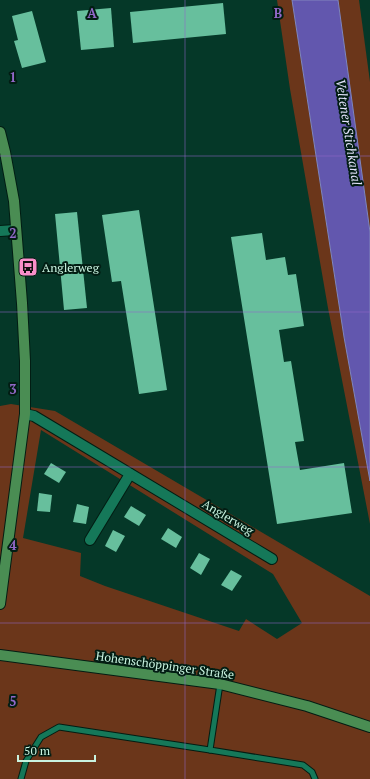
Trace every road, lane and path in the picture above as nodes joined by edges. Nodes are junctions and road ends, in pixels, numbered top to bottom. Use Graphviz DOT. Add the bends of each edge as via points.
graph roads {
  1 [pos="0,132"];
  2 [pos="0,230"];
  3 [pos="15,230"];
  4 [pos="25,414"];
  5 [pos="130,474"];
  6 [pos="90,540"];
  7 [pos="272,559"];
  8 [pos="0,604"];
  9 [pos="0,655"];
  10 [pos="220,684"];
  11 [pos="370,727"];
  12 [pos="210,750"];
  13 [pos="21,779"];
  14 [pos="315,779"];
  1 -- 3 [label="main road" via="14,200"];
  2 -- 3 [label="street"];
  3 -- 4 [label="main road" via="22,303"];
  4 -- 5 [label="street, Anglerweg" via="34,416"];
  4 -- 8 [label="main road"];
  5 -- 6 [label="street"];
  5 -- 7 [label="street, Anglerweg"];
  9 -- 10 [label="main road, Hohenschöppinger Straße"];
  10 -- 11 [label="main road, Hohenschöppinger Straße" via="307,706"];
  10 -- 12 [label="lane"];
  12 -- 13 [label="lane" via="59,727 41,737 26,761"];
  12 -- 14 [label="lane" via="303,765 312,772"];
}
